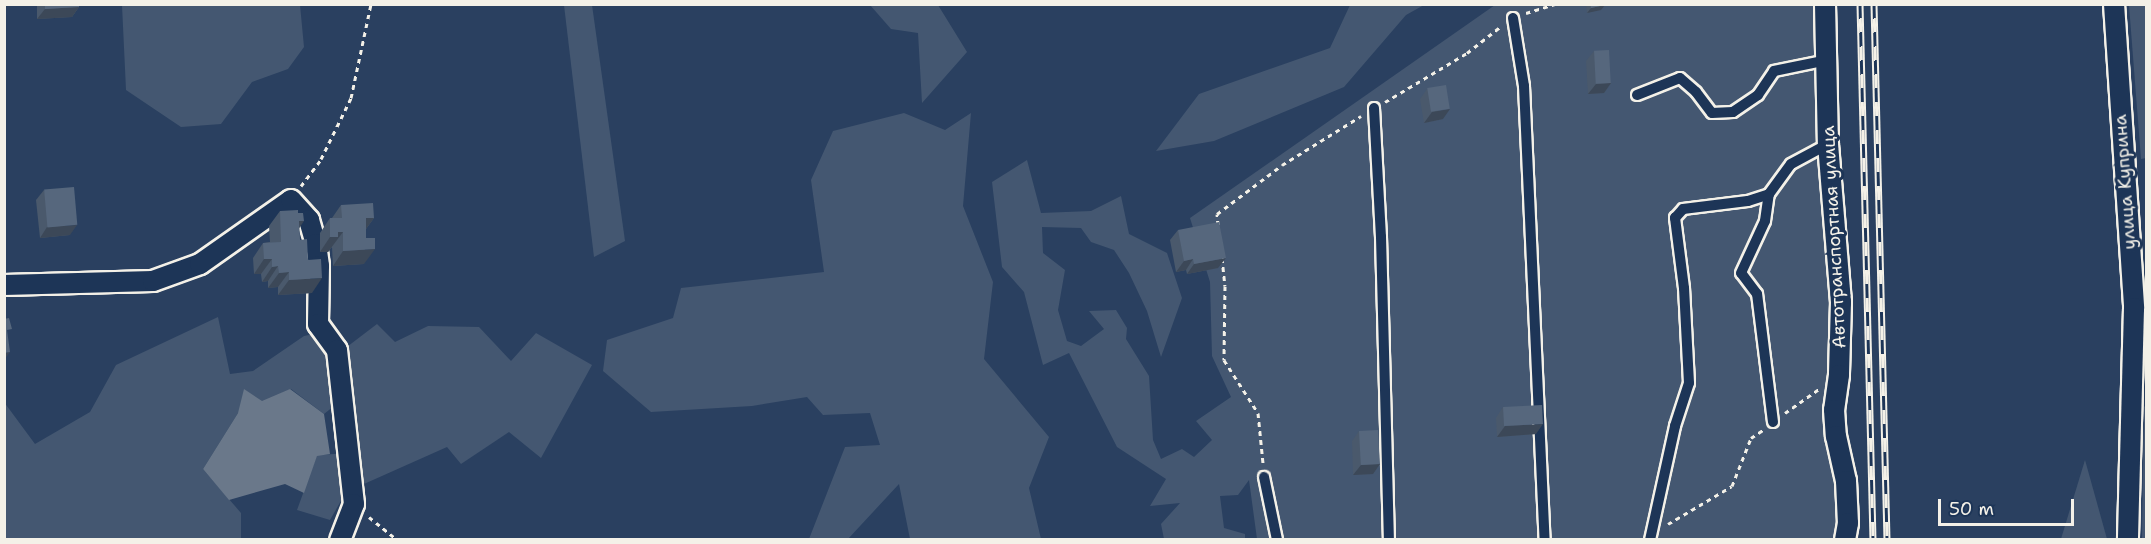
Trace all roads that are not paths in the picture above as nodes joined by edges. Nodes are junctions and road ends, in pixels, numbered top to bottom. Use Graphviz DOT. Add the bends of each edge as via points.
graph roads {
  1 [pos="1825,4"];
  2 [pos="2114,4"];
  3 [pos="1513,18"];
  4 [pos="1827,60"];
  5 [pos="1637,95"];
  6 [pos="1374,108"];
  7 [pos="1828,144"];
  8 [pos="1769,194"];
  9 [pos="4,285"];
  10 [pos="1773,422"];
  11 [pos="1264,477"];
  12 [pos="1650,537"];
  13 [pos="340,540"];
  14 [pos="1277,540"];
  15 [pos="1389,540"];
  16 [pos="1545,540"];
  17 [pos="1845,540"];
  18 [pos="2128,540"];
  1 -- 4 [label="street, Автотранспортная улица"];
  2 -- 18 [label="street, улица Куприна" via="2134,308"];
  3 -- 16 [label="lane" via="1524,86"];
  4 -- 5 [label="lane" via="1774,71 1758,95 1733,112 1712,113 1680,78"];
  4 -- 7 [label="street, Автотранспортная улица"];
  6 -- 15 [label="lane"];
  7 -- 8 [label="lane" via="1791,164"];
  7 -- 17 [label="street, Автотранспортная улица" via="1841,302 1835,428 1846,481"];
  8 -- 10 [label="lane" via="1765,221 1741,273 1757,294"];
  8 -- 12 [label="lane" via="1748,201 1683,209 1675,218 1684,288 1689,383 1675,426"];
  9 -- 13 [label="street" via="153,281 200,264 291,200 309,220 319,266 318,324 337,350 354,504"];
  11 -- 14 [label="lane"];
}
